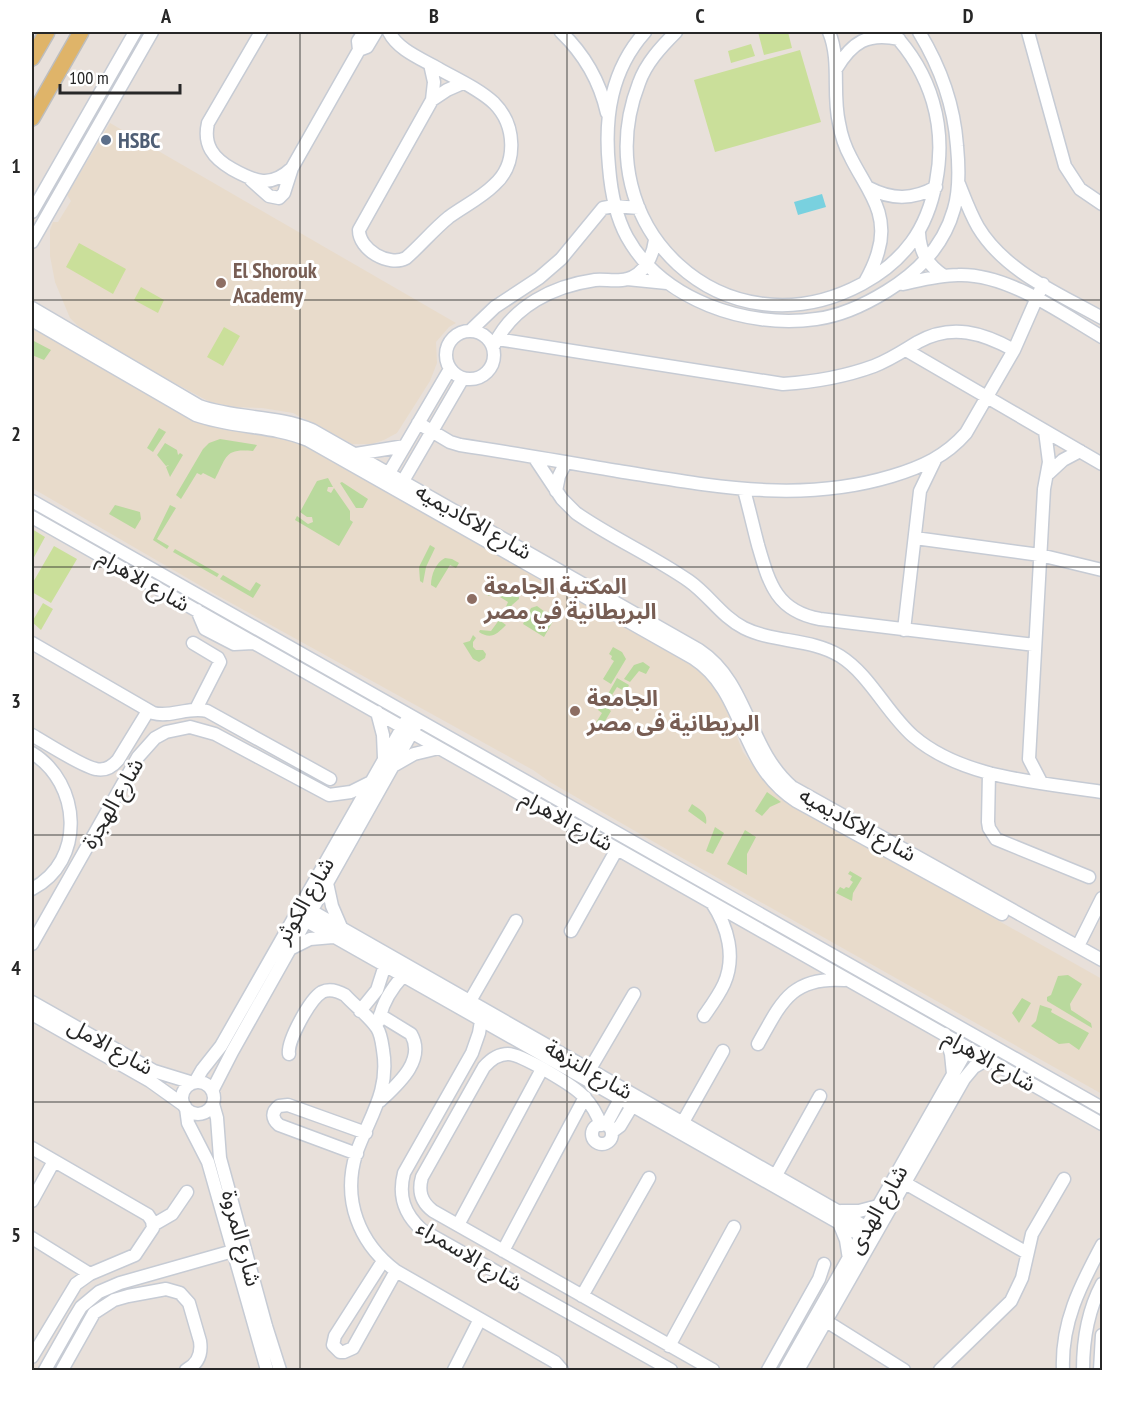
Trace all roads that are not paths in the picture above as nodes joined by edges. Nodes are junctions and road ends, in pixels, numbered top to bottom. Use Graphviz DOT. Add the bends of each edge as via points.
graph roads {
  1 [pos="47,32"];
  2 [pos="81,32"];
  3 [pos="135,32"];
  4 [pos="152,32"];
  5 [pos="261,32"];
  6 [pos="376,32"];
  7 [pos="388,32"];
  8 [pos="561,32"];
  9 [pos="646,32"];
  10 [pos="676,32"];
  11 [pos="829,32"];
  12 [pos="919,32"];
  13 [pos="1028,32"];
  14 [pos="895,35"];
  15 [pos="360,40"];
  16 [pos="398,45"];
  17 [pos="660,48"];
  18 [pos="32,58"];
  19 [pos="430,64"];
  20 [pos="836,70"];
  21 [pos="594,76"];
  22 [pos="639,81"];
  23 [pos="463,83"];
  24 [pos="614,84"];
  25 [pos="432,100"];
  26 [pos="32,118"];
  27 [pos="608,120"];
  28 [pos="292,168"];
  29 [pos="250,179"];
  30 [pos="958,181"];
  31 [pos="936,187"];
  32 [pos="869,188"];
  33 [pos="42,193"];
  34 [pos="55,201"];
  35 [pos="1102,204"];
  36 [pos="614,206"];
  37 [pos="639,208"];
  38 [pos="954,210"];
  39 [pos="32,212"];
  40 [pos="927,216"];
  41 [pos="971,216"];
  42 [pos="919,233"];
  43 [pos="655,240"];
  44 [pos="32,242"];
  45 [pos="927,260"];
  46 [pos="647,264"];
  47 [pos="944,276"];
  48 [pos="626,279"];
  49 [pos="866,282"];
  50 [pos="670,284"];
  51 [pos="898,284"];
  52 [pos="1042,284"];
  53 [pos="1036,300"];
  54 [pos="32,308"];
  55 [pos="1102,318"];
  56 [pos="32,320"];
  57 [pos="471,330"];
  58 [pos="1102,337"];
  59 [pos="495,342"];
  60 [pos="906,350"];
  61 [pos="1014,350"];
  62 [pos="450,369"];
  63 [pos="463,378"];
  64 [pos="158,389"];
  65 [pos="987,397"];
  66 [pos="418,423"];
  67 [pos="289,428"];
  68 [pos="432,431"];
  69 [pos="1045,431"];
  70 [pos="405,446"];
  71 [pos="1080,452"];
  72 [pos="356,454"];
  73 [pos="534,457"];
  74 [pos="935,460"];
  75 [pos="566,462"];
  76 [pos="1102,464"];
  77 [pos="904,472"];
  78 [pos="1048,472"];
  79 [pos="389,473"];
  80 [pos="403,481"];
  81 [pos="744,490"];
  82 [pos="556,491"];
  83 [pos="920,491"];
  84 [pos="32,501"];
  85 [pos="32,517"];
  86 [pos="455,517"];
  87 [pos="915,538"];
  88 [pos="1040,555"];
  89 [pos="1102,570"];
  90 [pos="197,610"];
  91 [pos="904,630"];
  92 [pos="227,641"];
  93 [pos="32,643"];
  94 [pos="193,643"];
  95 [pos="254,643"];
  96 [pos="1035,645"];
  97 [pos="218,658"];
  98 [pos="196,709"];
  99 [pos="148,711"];
  100 [pos="376,712"];
  101 [pos="414,717"];
  102 [pos="407,730"];
  103 [pos="32,735"];
  104 [pos="439,748"];
  105 [pos="32,753"];
  106 [pos="1029,759"];
  107 [pos="388,763"];
  108 [pos="989,773"];
  109 [pos="1015,778"];
  110 [pos="330,779"];
  111 [pos="371,782"];
  112 [pos="1041,782"];
  113 [pos="1102,792"];
  114 [pos="617,849"];
  115 [pos="1089,877"];
  116 [pos="327,883"];
  117 [pos="32,889"];
  118 [pos="1102,898"];
  119 [pos="712,902"];
  120 [pos="303,913"];
  121 [pos="516,921"];
  122 [pos="571,931"];
  123 [pos="338,932"];
  124 [pos="1043,932"];
  125 [pos="802,937"];
  126 [pos="32,944"];
  127 [pos="1078,946"];
  128 [pos="289,950"];
  129 [pos="796,950"];
  130 [pos="1102,960"];
  131 [pos="817,962"];
  132 [pos="385,965"];
  133 [pos="1102,970"];
  134 [pos="403,976"];
  135 [pos="850,980"];
  136 [pos="811,982"];
  137 [pos="634,994"];
  138 [pos="470,1000"];
  139 [pos="32,1002"];
  140 [pos="360,1011"];
  141 [pos="32,1014"];
  142 [pos="482,1014"];
  143 [pos="380,1015"];
  144 [pos="704,1016"];
  145 [pos="378,1029"];
  146 [pos="945,1034"];
  147 [pos="758,1044"];
  148 [pos="968,1048"];
  149 [pos="723,1051"];
  150 [pos="289,1054"];
  151 [pos="988,1059"];
  152 [pos="590,1069"];
  153 [pos="542,1070"];
  154 [pos="953,1075"];
  155 [pos="194,1083"];
  156 [pos="820,1096"];
  157 [pos="212,1097"];
  158 [pos="585,1097"];
  159 [pos="620,1099"];
  160 [pos="379,1102"];
  161 [pos="632,1106"];
  162 [pos="185,1107"];
  163 [pos="1102,1108"];
  164 [pos="683,1122"];
  165 [pos="1102,1124"];
  166 [pos="606,1127"];
  167 [pos="366,1133"];
  168 [pos="32,1148"];
  169 [pos="357,1154"];
  170 [pos="54,1161"];
  171 [pos="776,1175"];
  172 [pos="649,1178"];
  173 [pos="1064,1179"];
  174 [pos="904,1183"];
  175 [pos="187,1192"];
  176 [pos="32,1201"];
  177 [pos="878,1206"];
  178 [pos="839,1217"];
  179 [pos="153,1225"];
  180 [pos="458,1225"];
  181 [pos="734,1227"];
  182 [pos="869,1234"];
  183 [pos="32,1238"];
  184 [pos="1102,1245"];
  185 [pos="233,1251"];
  186 [pos="503,1251"];
  187 [pos="1027,1253"];
  188 [pos="849,1259"];
  189 [pos="383,1261"];
  190 [pos="824,1264"];
  191 [pos="396,1271"];
  192 [pos="90,1274"];
  193 [pos="1102,1284"];
  194 [pos="583,1296"];
  195 [pos="566,1311"];
  196 [pos="480,1319"];
  197 [pos="580,1319"];
  198 [pos="826,1321"];
  199 [pos="1102,1335"];
  200 [pos="669,1346"];
  201 [pos="32,1357"];
  202 [pos="548,1364"];
  203 [pos="45,1371"];
  204 [pos="62,1371"];
  205 [pos="186,1371"];
  206 [pos="267,1371"];
  207 [pos="280,1371"];
  208 [pos="454,1371"];
  209 [pos="562,1371"];
  210 [pos="671,1371"];
  211 [pos="713,1371"];
  212 [pos="768,1371"];
  213 [pos="785,1371"];
  214 [pos="798,1371"];
  215 [pos="904,1371"];
  216 [pos="940,1371"];
  217 [pos="1063,1371"];
  218 [pos="1083,1371"];
  219 [pos="1100,1371"];
  1 -- 18 [label="main road"];
  2 -- 26 [label="main road"];
  3 -- 33 [label="street"];
  4 -- 34 [label="street"];
  5 -- 29 [label="street" via="206,132 215,157"];
  6 -- 15 [label="street"];
  7 -- 16 [label="street"];
  8 -- 21 [label="street"];
  9 -- 17 [label="street"];
  9 -- 24 [label="street" via="626,56"];
  10 -- 17 [label="street"];
  11 -- 20 [label="street"];
  12 -- 30 [label="street" via="948,91"];
  13 -- 35 [label="street" via="1065,166 1080,189"];
  14 -- 20 [label="street" via="858,43"];
  14 -- 31 [label="street" via="919,67 938,117"];
  15 -- 16 [label="street"];
  15 -- 28 [label="street"];
  16 -- 19 [label="street"];
  17 -- 22 [label="street"];
  19 -- 23 [label="street"];
  19 -- 25 [label="street"];
  20 -- 32 [label="street" via="836,103 843,139"];
  21 -- 24 [label="street"];
  21 -- 27 [label="street"];
  22 -- 24 [label="street"];
  22 -- 37 [label="street" via="628,149 631,183"];
  23 -- 25 [label="street"];
  23 -- 25 [label="street" via="489,99 503,114 512,142 509,162 496,184 449,217 406,258 390,261 366,247 359,230"];
  24 -- 27 [label="street"];
  27 -- 36 [label="street" via="608,164"];
  28 -- 29 [label="street" via="278,179"];
  28 -- 29 [label="street" via="279,198 272,198"];
  30 -- 38 [label="street"];
  30 -- 41 [label="street"];
  31 -- 32 [label="street" via="902,198"];
  31 -- 40 [label="street"];
  32 -- 49 [label="street" via="879,213 881,233"];
  33 -- 34 [label="street"];
  33 -- 39 [label="street"];
  34 -- 44 [label="street"];
  36 -- 37 [label="street"];
  36 -- 46 [label="street" via="627,237"];
  36 -- 57 [label="street" via="598,212 575,245 546,273 495,307"];
  37 -- 43 [label="street"];
  38 -- 40 [label="street"];
  38 -- 41 [label="street"];
  38 -- 45 [label="street"];
  40 -- 42 [label="street"];
  41 -- 52 [label="street" via="998,253"];
  42 -- 45 [label="street"];
  42 -- 49 [label="street" via="896,261"];
  43 -- 46 [label="street"];
  43 -- 49 [label="street" via="698,281 753,303 811,303"];
  45 -- 47 [label="street"];
  45 -- 51 [label="street"];
  46 -- 48 [label="street"];
  46 -- 50 [label="street"];
  47 -- 51 [label="street"];
  47 -- 53 [label="street" via="987,278"];
  48 -- 50 [label="street"];
  48 -- 59 [label="street" via="588,281 549,293 518,312"];
  50 -- 51 [label="street" via="725,311 792,321 837,314"];
  52 -- 53 [label="street"];
  52 -- 55 [label="street"];
  53 -- 58 [label="street"];
  53 -- 61 [label="street"];
  54 -- 64 [label="street, شارع الاكاديميه"];
  56 -- 64 [label="street, شارع الاكاديميه"];
  57 -- 59 [label="street"];
  57 -- 62 [label="street" via="454,336 449,343 446,360"];
  59 -- 60 [label="street" via="783,384 853,373"];
  59 -- 63 [label="street" via="495,360 489,372 477,379"];
  60 -- 61 [label="street" via="932,335 962,331 991,338"];
  60 -- 65 [label="street"];
  61 -- 65 [label="street"];
  62 -- 63 [label="street"];
  62 -- 66 [label="street"];
  63 -- 68 [label="street"];
  64 -- 67 [label="street, شارع الاكاديميه" via="184,410 208,420"];
  65 -- 69 [label="street"];
  65 -- 74 [label="street" via="966,433"];
  66 -- 68 [label="street"];
  66 -- 70 [label="street"];
  67 -- 72 [label="street, شارع الاكاديميه" via="312,430"];
  67 -- 86 [label="street, شارع الاكاديميه"];
  68 -- 73 [label="street" via="460,445"];
  68 -- 80 [label="street"];
  69 -- 71 [label="street"];
  69 -- 78 [label="street"];
  70 -- 72 [label="street"];
  70 -- 79 [label="street"];
  71 -- 76 [label="street"];
  71 -- 78 [label="street"];
  72 -- 79 [label="street, شارع الاكاديميه"];
  73 -- 75 [label="street"];
  73 -- 82 [label="street"];
  74 -- 77 [label="street"];
  74 -- 83 [label="street"];
  75 -- 81 [label="street"];
  75 -- 82 [label="street"];
  77 -- 81 [label="street" via="825,490"];
  77 -- 83 [label="street"];
  78 -- 88 [label="street"];
  79 -- 80 [label="street, شارع الاكاديميه"];
  80 -- 86 [label="street, شارع الاكاديميه"];
  81 -- 91 [label="street" via="767,576 783,602 810,617"];
  82 -- 108 [label="street" via="582,517 690,582 743,627 840,656 860,673 914,737 950,760"];
  83 -- 87 [label="street"];
  84 -- 101 [label="street, شارع الاهرام"];
  85 -- 90 [label="street, شارع الاهرام"];
  86 -- 124 [label="street, شارع الاكاديميه" via="621,611 709,670 727,695 756,759 787,795 822,810"];
  87 -- 88 [label="street"];
  87 -- 91 [label="street"];
  88 -- 89 [label="street"];
  88 -- 96 [label="street"];
  90 -- 92 [label="street" via="205,629"];
  90 -- 95 [label="street, شارع الاهرام"];
  91 -- 96 [label="street"];
  92 -- 95 [label="street" via="237,645"];
  92 -- 97 [label="street"];
  93 -- 99 [label="street"];
  94 -- 97 [label="street"];
  95 -- 100 [label="street, شارع الاهرام"];
  96 -- 106 [label="street"];
  97 -- 98 [label="street" via="219,666"];
  98 -- 99 [label="street" via="164,715"];
  98 -- 110 [label="street"];
  99 -- 103 [label="street" via="118,760 103,770 91,768"];
  100 -- 102 [label="street, شارع الاهرام"];
  100 -- 107 [label="street"];
  101 -- 102 [label="street, شارع الكوثر"];
  101 -- 125 [label="street, شارع الاهرام"];
  102 -- 104 [label="street, شارع الاهرام"];
  102 -- 107 [label="street, شارع الكوثر"];
  104 -- 107 [label="street"];
  104 -- 114 [label="street, شارع الاهرام"];
  105 -- 117 [label="street" via="46,763 63,786 69,799 72,828 57,867"];
  106 -- 109 [label="street"];
  106 -- 112 [label="street"];
  107 -- 111 [label="street, شارع الكوثر"];
  107 -- 116 [label="street, شارع الكوثر"];
  108 -- 109 [label="street"];
  108 -- 115 [label="street" via="988,822 996,839"];
  109 -- 112 [label="street"];
  111 -- 120 [label="street, شارع الكوثر"];
  111 -- 126 [label="street, شارع الهجرة" via="351,792 329,795 215,734 190,727 166,732 154,738 138,757"];
  112 -- 113 [label="street"];
  114 -- 119 [label="street, شارع الاهرام"];
  114 -- 122 [label="street"];
  116 -- 120 [label="street, شارع الكوثر"];
  116 -- 123 [label="street"];
  118 -- 127 [label="street"];
  119 -- 129 [label="street, شارع الاهرام"];
  119 -- 144 [label="street" via="726,928 730,954 724,984"];
  120 -- 123 [label="street, شارع النزهة"];
  120 -- 128 [label="street, شارع الكوثر"];
  120 -- 155 [label="street, شارع الكوثر"];
  121 -- 138 [label="street"];
  123 -- 128 [label="street" via="310,939"];
  123 -- 132 [label="street, شارع النزهة"];
  123 -- 138 [label="street, شارع النزهة"];
  124 -- 127 [label="street, شارع الاكاديميه"];
  124 -- 133 [label="street, شارع الاكاديميه"];
  125 -- 129 [label="street"];
  125 -- 163 [label="street, شارع الاهرام"];
  127 -- 130 [label="street, شارع الاكاديميه"];
  128 -- 157 [label="street, شارع الكوثر" via="228,1059"];
  129 -- 131 [label="street, شارع الاهرام"];
  131 -- 135 [label="street, شارع الاهرام"];
  131 -- 136 [label="street"];
  132 -- 134 [label="street, شارع النزهة"];
  132 -- 140 [label="street" via="377,990"];
  134 -- 142 [label="street, شارع النزهة"];
  134 -- 143 [label="street" via="388,994"];
  135 -- 136 [label="street"];
  135 -- 146 [label="street, شارع الاهرام"];
  136 -- 147 [label="street" via="784,1000"];
  137 -- 152 [label="street"];
  138 -- 142 [label="street, شارع النزهة"];
  139 -- 155 [label="street, شارع الامل" via="154,1071"];
  140 -- 145 [label="street"];
  140 -- 150 [label="street" via="339,992 321,993 292,1037"];
  141 -- 162 [label="street, شارع الامل" via="150,1081"];
  142 -- 152 [label="street, شارع النزهة"];
  142 -- 159 [label="street, شارع النزهة"];
  142 -- 195 [label="street, شارع الاسمراء" via="472,1053 404,1173 403,1205 422,1230"];
  143 -- 145 [label="street"];
  143 -- 160 [label="street" via="411,1034 417,1050 402,1080"];
  145 -- 160 [label="street" via="385,1058"];
  146 -- 148 [label="street, شارع الاهرام"];
  146 -- 154 [label="street"];
  148 -- 151 [label="street, شارع الاهرام"];
  148 -- 154 [label="street, شارع الهدى"];
  149 -- 164 [label="street"];
  151 -- 165 [label="street, شارع الاهرام"];
  151 -- 174 [label="street, شارع الهدى" via="964,1079"];
  152 -- 164 [label="street, شارع النزهة"];
  153 -- 158 [label="street"];
  153 -- 180 [label="street"];
  153 -- 180 [label="street" via="512,1054 499,1055 488,1062 422,1177 420,1192 427,1206"];
  154 -- 177 [label="street, شارع الهدى"];
  155 -- 157 [label="street" via="207,1085"];
  155 -- 162 [label="street" via="183,1092"];
  156 -- 171 [label="street"];
  157 -- 162 [label="street" via="206,1112 190,1112"];
  157 -- 207 [label="street, شارع المروة" via="220,1158"];
  158 -- 166 [label="street"];
  158 -- 186 [label="street"];
  159 -- 161 [label="street, شارع النزهة"];
  159 -- 166 [label="street"];
  160 -- 167 [label="street"];
  161 -- 166 [label="street" via="622,1124"];
  161 -- 178 [label="street, شارع النزهة"];
  162 -- 185 [label="street, شارع المروة" via="188,1123 208,1162"];
  164 -- 171 [label="street, شارع النزهة"];
  167 -- 169 [label="street"];
  167 -- 169 [label="street" via="288,1105 279,1106 273,1113 279,1125"];
  168 -- 170 [label="street"];
  169 -- 189 [label="street" via="351,1176 351,1200 367,1244"];
  170 -- 176 [label="street"];
  170 -- 179 [label="street" via="148,1215"];
  171 -- 178 [label="street, شارع النزهة"];
  172 -- 194 [label="street"];
  173 -- 187 [label="street" via="1032,1234"];
  174 -- 182 [label="street, شارع الهدى"];
  174 -- 187 [label="street"];
  175 -- 179 [label="street" via="172,1215"];
  177 -- 178 [label="street"];
  177 -- 182 [label="street, شارع الهدى"];
  178 -- 182 [label="street, شارع النزهة"];
  178 -- 188 [label="street"];
  179 -- 192 [label="street" via="135,1256"];
  180 -- 186 [label="street"];
  181 -- 200 [label="street"];
  182 -- 188 [label="street, شارع الهدى"];
  182 -- 198 [label="street, شارع الهدى"];
  183 -- 192 [label="street"];
  184 -- 217 [label="street" via="1069,1314"];
  185 -- 203 [label="street" via="99,1292 81,1307"];
  185 -- 206 [label="street, شارع المروة"];
  186 -- 194 [label="street"];
  187 -- 216 [label="street" via="1022,1278 1011,1301"];
  188 -- 213 [label="street, شارع الهدى"];
  189 -- 191 [label="street"];
  189 -- 191 [label="street" via="335,1336 336,1349 344,1352 353,1348"];
  190 -- 212 [label="street"];
  191 -- 196 [label="street"];
  192 -- 201 [label="street" via="72,1289"];
  193 -- 218 [label="street" via="1086,1327"];
  194 -- 195 [label="street"];
  194 -- 197 [label="street"];
  194 -- 200 [label="street"];
  195 -- 197 [label="street, شارع الاسمراء"];
  196 -- 202 [label="street"];
  196 -- 208 [label="street"];
  197 -- 210 [label="street, شارع الاسمراء"];
  198 -- 214 [label="street, شارع الهدى"];
  198 -- 215 [label="street"];
  199 -- 219 [label="street"];
  200 -- 211 [label="street"];
  202 -- 209 [label="street" via="555,1362"];
  204 -- 205 [label="street" via="91,1317 102,1307 121,1298 166,1289 176,1290 186,1298 200,1341 197,1361"];
}
